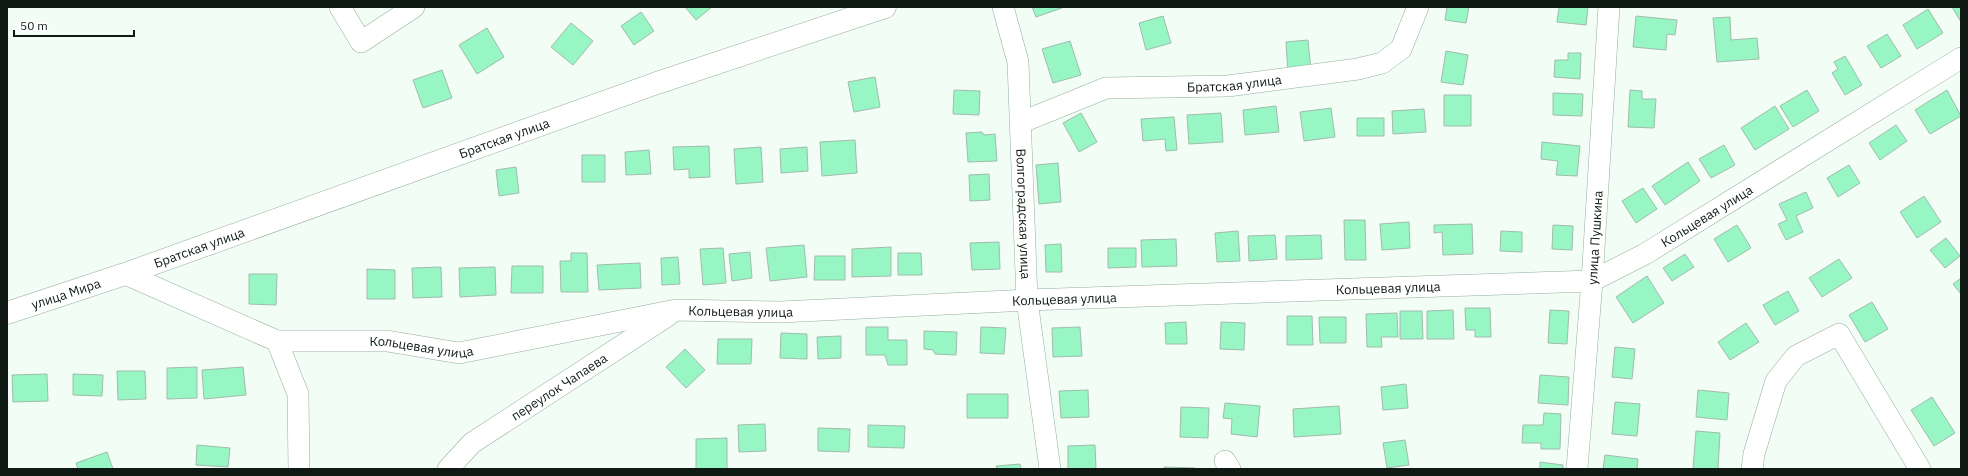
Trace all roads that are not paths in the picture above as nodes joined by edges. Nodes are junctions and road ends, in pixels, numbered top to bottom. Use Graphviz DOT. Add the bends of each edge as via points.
graph roads {
  1 [pos="340,7"];
  2 [pos="414,7"];
  3 [pos="885,7"];
  4 [pos="1003,7"];
  5 [pos="1418,7"];
  6 [pos="1608,7"];
  7 [pos="1961,58"];
  8 [pos="1022,122"];
  9 [pos="125,274"];
  10 [pos="1592,281"];
  11 [pos="1027,300"];
  12 [pos="676,310"];
  13 [pos="7,313"];
  14 [pos="276,341"];
  15 [pos="299,469"];
  16 [pos="448,469"];
  17 [pos="1050,469"];
  18 [pos="1577,469"];
  19 [pos="1752,469"];
  20 [pos="1920,469"];
  1 -- 2 [label="street" via="361,42"];
  3 -- 9 [label="main road, Братская улица" via="643,88"];
  4 -- 8 [label="street, Волгоградская улица" via="1018,62"];
  5 -- 8 [label="street, Братская улица" via="1401,49 1382,63 1358,69 1228,86 1106,88"];
  6 -- 10 [label="street, улица Пушкина"];
  7 -- 10 [label="street, Кольцевая улица" via="1645,254"];
  8 -- 11 [label="street, Волгоградская улица"];
  9 -- 13 [label="main road, улица Мира"];
  9 -- 14 [label="street, Кольцевая улица"];
  10 -- 11 [label="street, Кольцевая улица"];
  10 -- 18 [label="street, улица Пушкина"];
  11 -- 12 [label="street, Кольцевая улица" via="781,312"];
  11 -- 17 [label="street, Волгоградская улица"];
  12 -- 14 [label="street, Кольцевая улица" via="458,353 387,341"];
  12 -- 16 [label="street, переулок Чапаева" via="472,443"];
  14 -- 15 [label="street" via="298,394"];
  19 -- 20 [label="street" via="1754,454 1776,381 1796,356 1839,334"];
}
